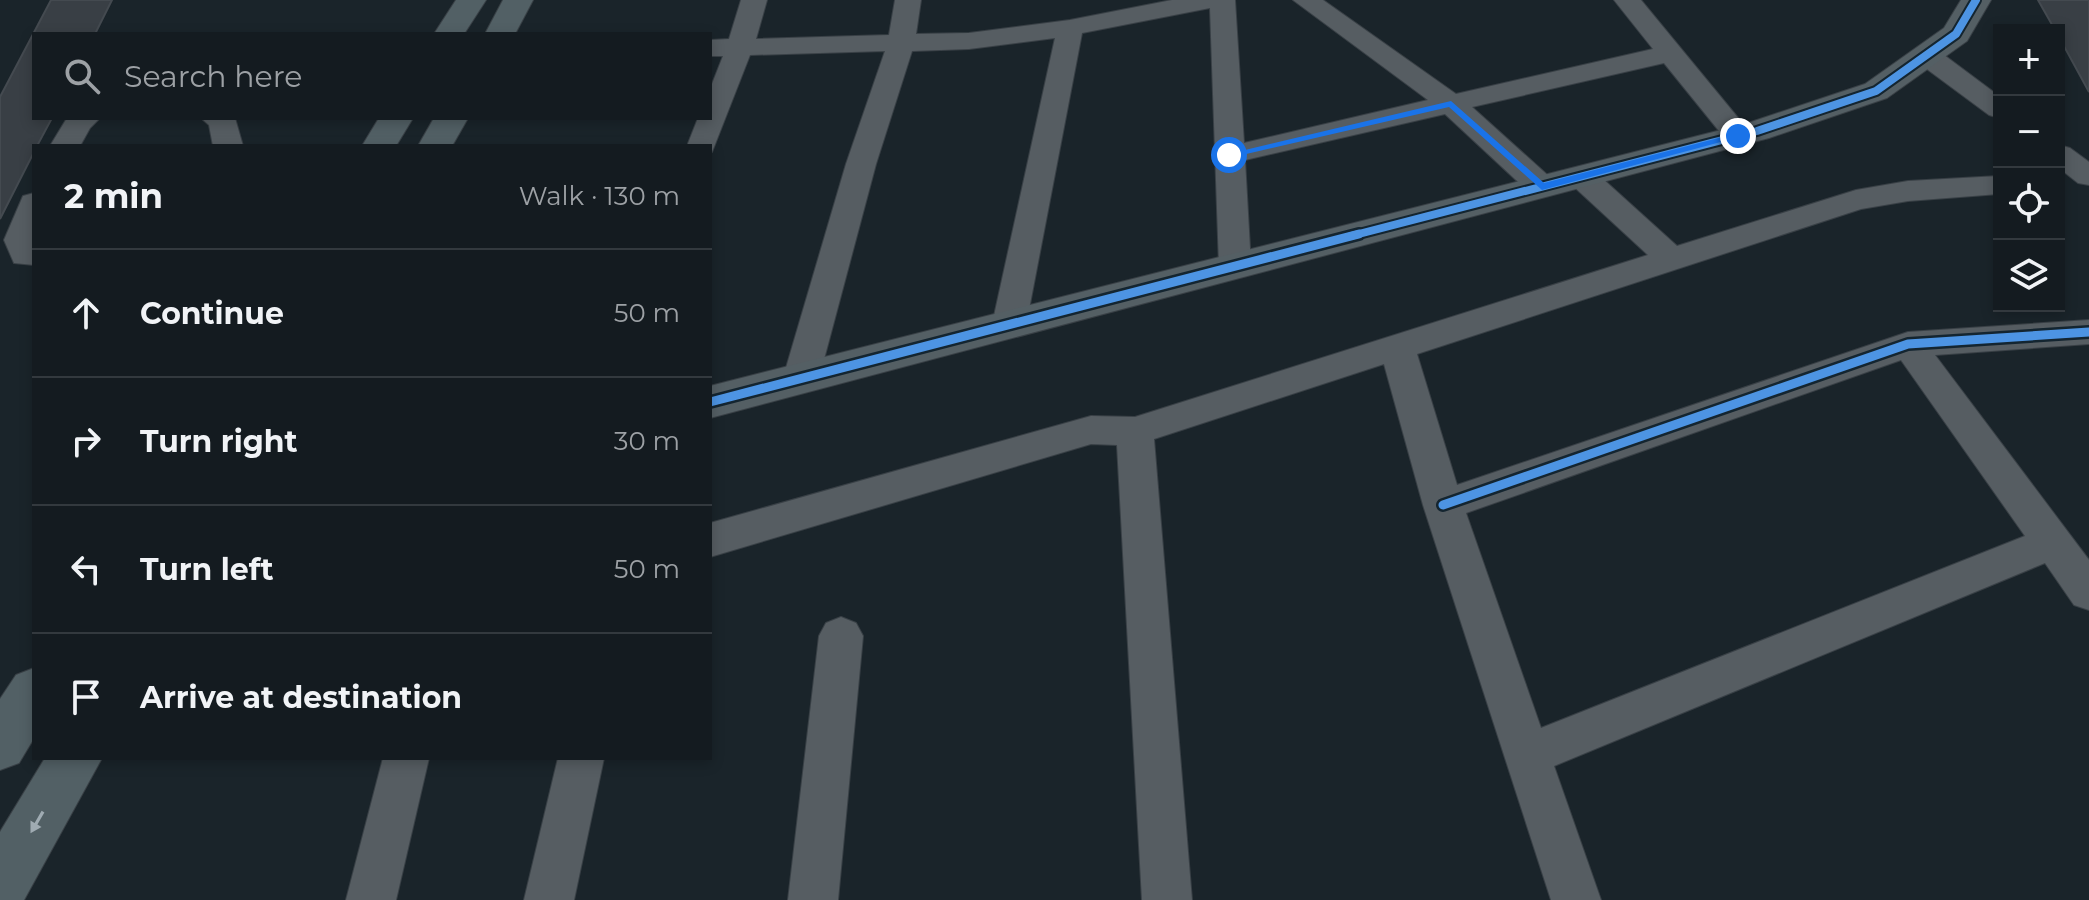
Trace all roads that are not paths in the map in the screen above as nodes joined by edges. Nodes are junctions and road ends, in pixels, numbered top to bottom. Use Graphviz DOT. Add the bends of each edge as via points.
graph roads {
  1 [pos="471,0"];
  2 [pos="518,0"];
  3 [pos="754,0"];
  4 [pos="908,0"];
  5 [pos="1211,0"];
  6 [pos="1222,0"];
  7 [pos="1306,0"];
  8 [pos="1627,0"];
  9 [pos="1976,0"];
  10 [pos="1070,28"];
  11 [pos="450,32"];
  12 [pos="501,32"];
  13 [pos="901,43"];
  14 [pos="740,47"];
  15 [pos="712,48"];
  16 [pos="1670,53"];
  17 [pos="1926,55"];
  18 [pos="1451,104"];
  19 [pos="1993,105"];
  20 [pos="83,120"];
  21 [pos="222,120"];
  22 [pos="395,120"];
  23 [pos="450,120"];
  24 [pos="712,120"];
  25 [pos="712,120"];
  26 [pos="1738,136"];
  27 [pos="66,144"];
  28 [pos="228,144"];
  29 [pos="380,144"];
  30 [pos="436,144"];
  31 [pos="703,144"];
  32 [pos="1229,155"];
  33 [pos="2065,159"];
  34 [pos="1582,177"];
  35 [pos="2089,177"];
  36 [pos="2065,180"];
  37 [pos="1993,185"];
  38 [pos="1542,187"];
  39 [pos="32,208"];
  40 [pos="32,254"];
  41 [pos="1672,259"];
  42 [pos="1235,266"];
  43 [pos="1009,325"];
  44 [pos="2089,332"];
  45 [pos="1908,344"];
  46 [pos="1397,347"];
  47 [pos="801,378"];
  48 [pos="712,401"];
  49 [pos="1135,431"];
  50 [pos="1443,505"];
  51 [pos="712,539"];
  52 [pos="2069,553"];
  53 [pos="2089,592"];
  54 [pos="841,636"];
  55 [pos="32,694"];
  56 [pos="0,745"];
  57 [pos="1527,755"];
  58 [pos="74,760"];
  59 [pos="406,760"];
  60 [pos="581,760"];
  61 [pos="0,886"];
  62 [pos="371,900"];
  63 [pos="549,900"];
  64 [pos="813,900"];
  65 [pos="1167,900"];
  66 [pos="1576,900"];
  1 -- 11 [label="main road"];
  2 -- 12 [label="main road"];
  3 -- 14 [label="street"];
  4 -- 13 [label="street"];
  5 -- 10 [label="street"];
  6 -- 32 [label="street"];
  7 -- 18 [label="street"];
  8 -- 16 [label="street"];
  9 -- 17 [label="street" via="1956,34"];
  10 -- 13 [label="street" via="969,41"];
  10 -- 43 [label="street"];
  13 -- 14 [label="street"];
  13 -- 47 [label="street"];
  14 -- 15 [label="street"];
  14 -- 25 [label="street"];
  16 -- 18 [label="street"];
  16 -- 26 [label="street"];
  17 -- 19 [label="street"];
  17 -- 26 [label="street" via="1876,91"];
  18 -- 32 [label="street"];
  18 -- 38 [label="street"];
  20 -- 27 [label="street"];
  21 -- 28 [label="street"];
  22 -- 29 [label="main road"];
  23 -- 30 [label="main road"];
  24 -- 31 [label="street"];
  26 -- 34 [label="street"];
  32 -- 42 [label="street"];
  33 -- 35 [label="street"];
  34 -- 38 [label="street"];
  34 -- 41 [label="street"];
  35 -- 36 [label="street"];
  37 -- 41 [label="street" via="1856,200"];
  38 -- 42 [label="street"];
  39 -- 40 [label="street" via="20,240 26,255"];
  41 -- 46 [label="street"];
  42 -- 43 [label="street"];
  43 -- 47 [label="street"];
  44 -- 45 [label="street"];
  45 -- 50 [label="street"];
  45 -- 52 [label="street"];
  46 -- 49 [label="street"];
  46 -- 50 [label="street"];
  47 -- 48 [label="street"];
  49 -- 51 [label="street" via="1091,430"];
  49 -- 65 [label="street"];
  50 -- 57 [label="street"];
  52 -- 53 [label="street"];
  52 -- 57 [label="street"];
  54 -- 64 [label="street"];
  55 -- 56 [label="main road"];
  57 -- 66 [label="street"];
  58 -- 61 [label="main road, one-way"];
  59 -- 62 [label="street"];
  60 -- 63 [label="street"];
}
